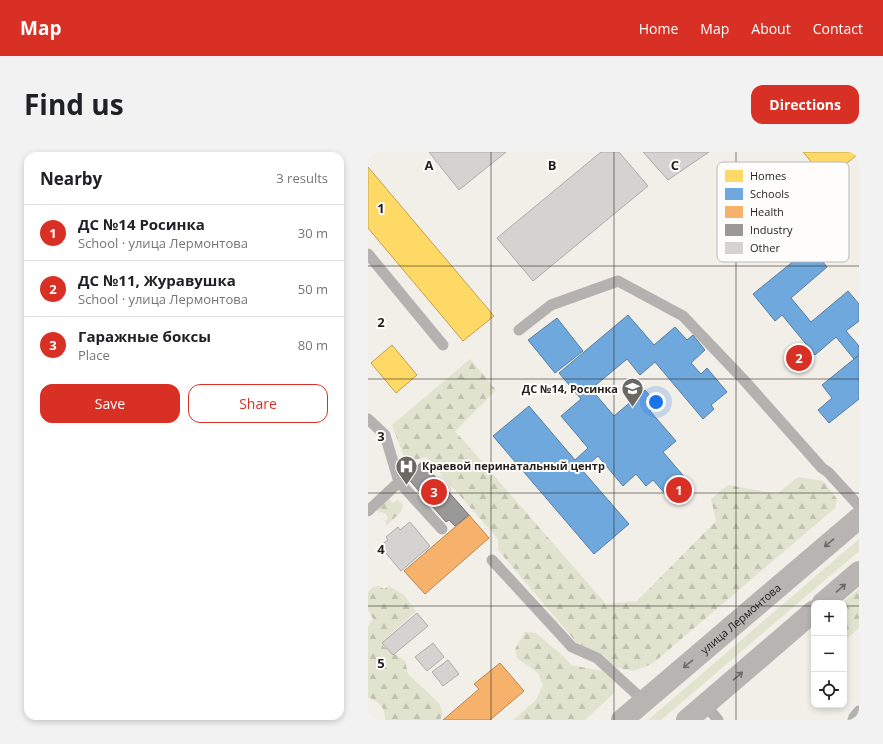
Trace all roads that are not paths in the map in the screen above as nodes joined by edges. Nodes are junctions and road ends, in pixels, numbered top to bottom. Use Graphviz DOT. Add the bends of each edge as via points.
graph roads {
  1 [pos="368,254"];
  2 [pos="519,330"];
  3 [pos="443,345"];
  4 [pos="368,419"];
  5 [pos="399,482"];
  6 [pos="859,506"];
  7 [pos="368,511"];
  8 [pos="859,518"];
  9 [pos="442,529"];
  10 [pos="492,560"];
  11 [pos="859,572"];
  12 [pos="826,600"];
  13 [pos="811,614"];
  14 [pos="644,701"];
  15 [pos="859,711"];
  16 [pos="712,712"];
  17 [pos="622,720"];
  18 [pos="687,720"];
  19 [pos="853,720"];
  1 -- 3 [label="lane"];
  2 -- 6 [label="lane" via="552,305 618,281 683,316"];
  4 -- 5 [label="lane" via="385,435"];
  5 -- 7 [label="lane"];
  5 -- 9 [label="lane"];
  8 -- 14 [label="main road, улица Лермонтова, one-way"];
  10 -- 14 [label="lane" via="572,647 597,658"];
  12 -- 11 [label="main road, one-way"];
  16 -- 13 [label="main road, one-way"];
  14 -- 17 [label="main road, улица Лермонтова"];
  15 -- 19 [label="lane"];
  16 -- 18 [label="main road"];
}
